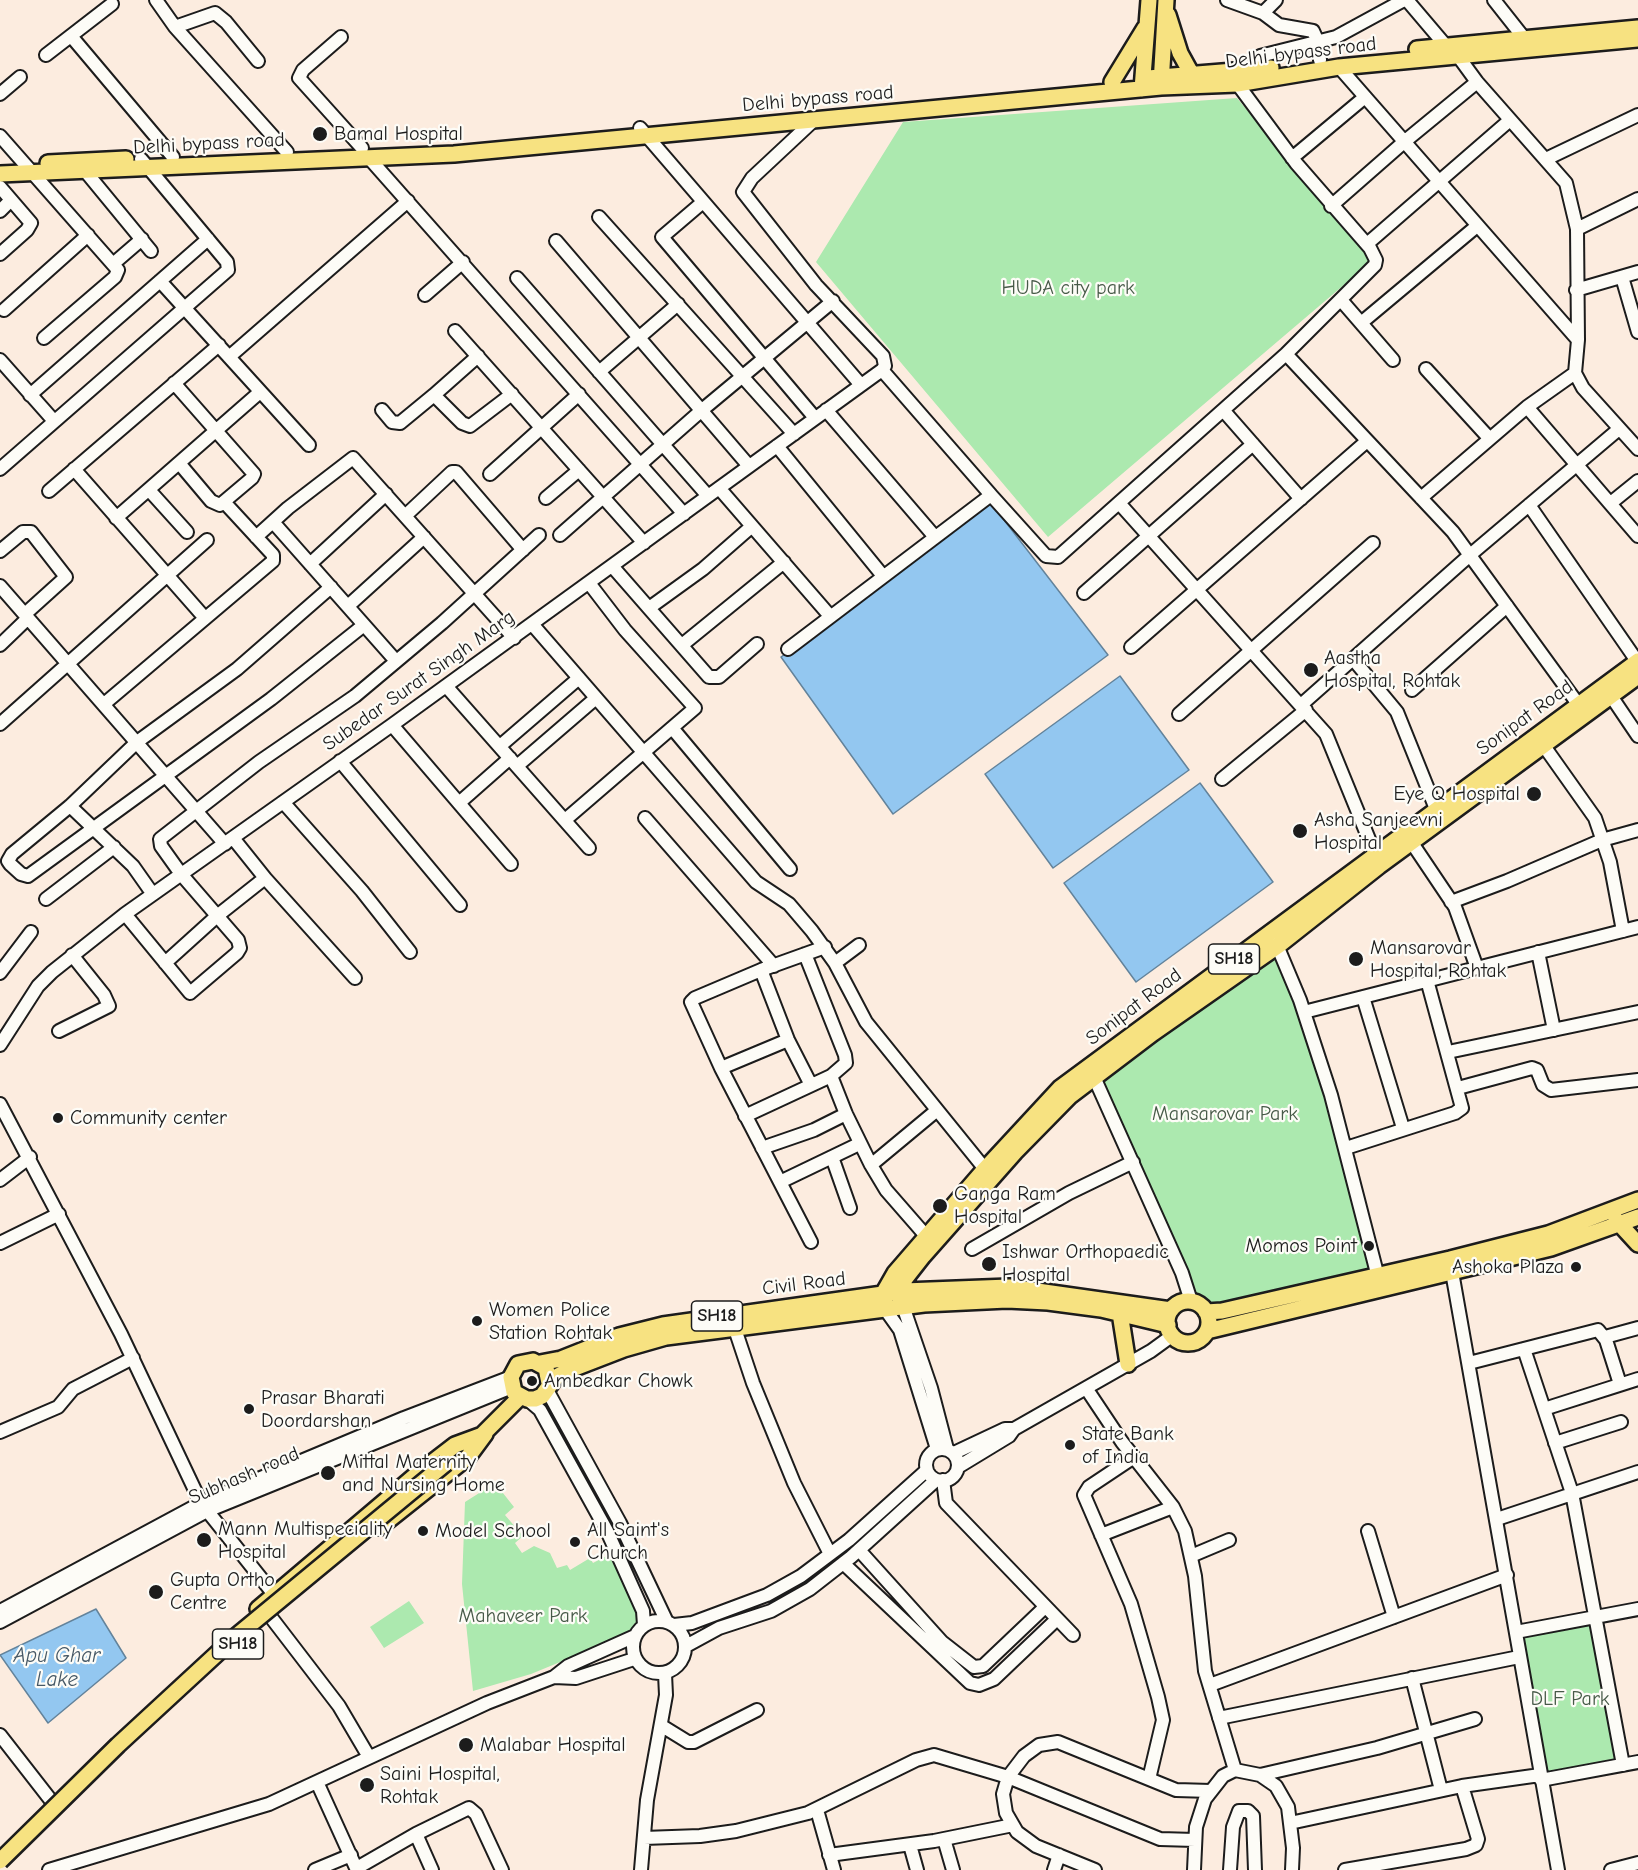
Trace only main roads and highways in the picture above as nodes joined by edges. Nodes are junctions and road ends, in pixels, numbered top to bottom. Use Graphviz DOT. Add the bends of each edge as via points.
graph roads {
  1 [pos="1149,0"];
  2 [pos="1166,3"];
  3 [pos="1147,24"];
  4 [pos="1638,28"];
  5 [pos="1638,39"];
  6 [pos="1452,51"];
  7 [pos="1191,73"];
  8 [pos="1233,78"];
  9 [pos="1112,82"];
  10 [pos="1161,82"];
  11 [pos="1142,83"];
  12 [pos="644,132"];
  13 [pos="0,165"];
  14 [pos="30,168"];
  15 [pos="0,174"];
  16 [pos="1638,666"];
  17 [pos="1275,938"];
  18 [pos="1149,1029"];
  19 [pos="988,1173"];
  20 [pos="1638,1200"];
  21 [pos="1615,1210"];
  22 [pos="1632,1223"];
  23 [pos="1638,1244"];
  24 [pos="901,1299"];
  25 [pos="884,1301"];
  26 [pos="1206,1312"];
  27 [pos="1120,1313"];
  28 [pos="1170,1323"];
  29 [pos="1207,1330"];
  30 [pos="540,1363"];
  31 [pos="1128,1364"];
  32 [pos="548,1386"];
  33 [pos="518,1390"];
  34 [pos="485,1434"];
  35 [pos="278,1600"];
  36 [pos="0,1854"];
  37 [pos="0,1861"];
  38 [pos="0,1866"];
  1 -- 3 [label="main road"];
  2 -- 7 [label="main road" via="1180,53"];
  2 -- 10 [label="main road"];
  3 -- 9 [label="main road"];
  3 -- 11 [label="main road"];
  4 -- 6 [label="main road, Delhi bypass road" via="1524,38"];
  5 -- 6 [label="main road, Delhi bypass road"];
  6 -- 8 [label="main road, Delhi bypass road" via="1339,68"];
  6 -- 8 [label="main road, Delhi bypass road" via="1320,60"];
  7 -- 8 [label="main road, Delhi bypass road"];
  7 -- 10 [label="main road, Delhi bypass road"];
  8 -- 10 [label="main road, Delhi bypass road"];
  9 -- 11 [label="main road, Delhi bypass road"];
  9 -- 12 [label="main road, Delhi bypass road"];
  10 -- 11 [label="main road, Delhi bypass road"];
  11 -- 12 [label="main road, Delhi bypass road" via="813,121"];
  12 -- 14 [label="main road, Delhi bypass road" via="366,153"];
  13 -- 14 [label="main road, Delhi bypass road"];
  14 -- 15 [label="main road, Delhi bypass road"];
  16 -- 17 [label="main road, Sonipat Road / SH18" via="1578,705 1375,854"];
  16 -- 17 [label="main road, Sonipat Road / SH18" via="1611,696"];
  17 -- 18 [label="main road, Sonipat Road / SH18"];
  18 -- 19 [label="main road, Sonipat Road / SH18"];
  18 -- 19 [label="main road, Sonipat Road / SH18" via="1060,1088"];
  19 -- 24 [label="main road, Sonipat Road / SH18" via="905,1279"];
  19 -- 25 [label="main road, Sonipat Road / SH18" via="895,1273"];
  20 -- 21 [label="main road"];
  21 -- 22 [label="main road"];
  21 -- 26 [label="main road" via="1548,1234 1378,1277"];
  22 -- 23 [label="main road"];
  22 -- 29 [label="main road" via="1551,1248"];
  24 -- 25 [label="main road, Civil Road / SH18"];
  24 -- 27 [label="main road" via="1048,1302"];
  24 -- 28 [label="main road" via="1009,1287"];
  25 -- 30 [label="main road, Civil Road / SH18" via="663,1325"];
  25 -- 32 [label="main road, Civil Road / SH18" via="666,1337 567,1371"];
  26 -- 28 [label="main road" via="1199,1304 1178,1304"];
  26 -- 29 [label="main road"];
  27 -- 28 [label="main road"];
  27 -- 31 [label="main road"];
  28 -- 29 [label="main road" via="1190,1342"];
  30 -- 32 [label="main road" via="546,1368"];
  30 -- 33 [label="main road, SH18" via="518,1364"];
  32 -- 33 [label="main road, SH18" via="542,1396"];
  33 -- 34 [label="main road, SH18"];
  34 -- 35 [label="main road, SH18" via="468,1457"];
  34 -- 37 [label="main road, bridge" via="234,1638"];
  35 -- 36 [label="main road, SH18" via="126,1732"];
  35 -- 38 [label="main road, SH18" via="270,1616 123,1747"];
}
